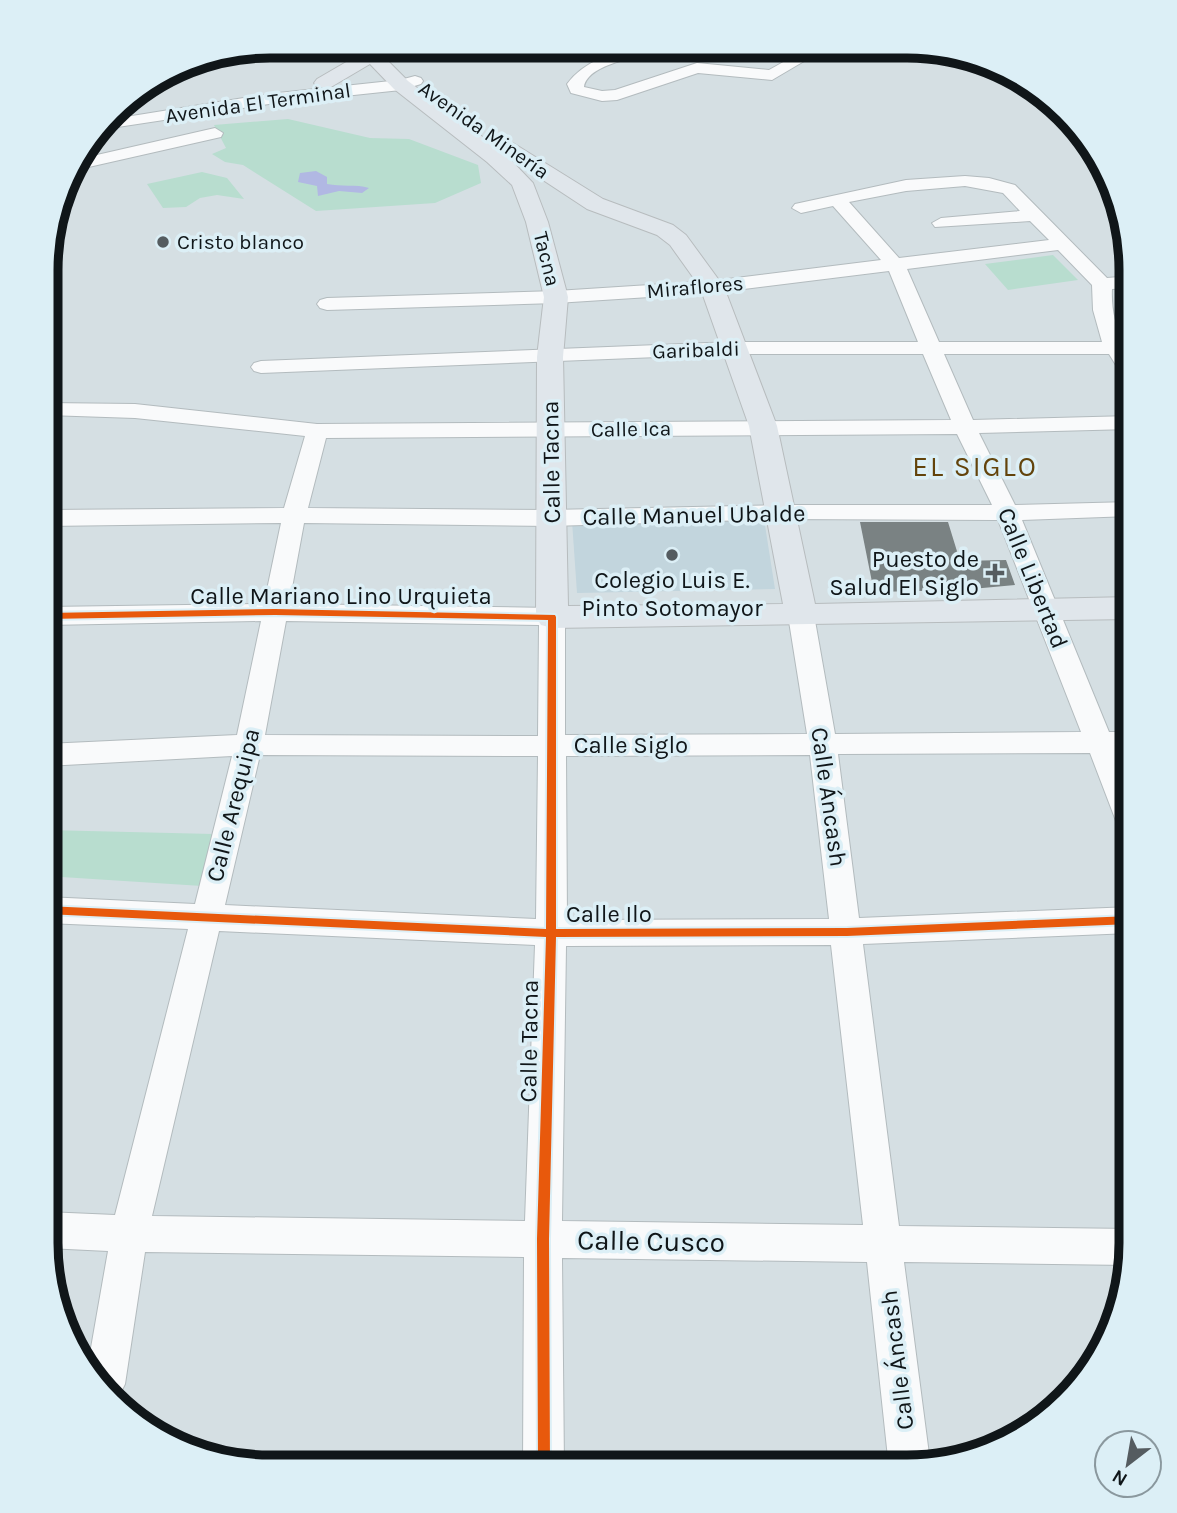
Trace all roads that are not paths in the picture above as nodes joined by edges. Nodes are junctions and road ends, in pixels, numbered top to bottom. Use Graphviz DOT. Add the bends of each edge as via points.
graph roads {
  1 [pos="361,58"];
  2 [pos="385,58"];
  3 [pos="606,58"];
  4 [pos="802,58"];
  5 [pos="403,78"];
  6 [pos="324,83"];
  7 [pos="267,95"];
  8 [pos="127,113"];
  9 [pos="146,118"];
  10 [pos="117,123"];
  11 [pos="114,127"];
  12 [pos="215,133"];
  13 [pos="88,163"];
  14 [pos="837,199"];
  15 [pos="595,204"];
  16 [pos="802,208"];
  17 [pos="1036,215"];
  18 [pos="537,222"];
  19 [pos="941,223"];
  20 [pos="1060,244"];
  21 [pos="895,266"];
  22 [pos="1119,283"];
  23 [pos="1102,284"];
  24 [pos="712,287"];
  25 [pos="556,297"];
  26 [pos="327,304"];
  27 [pos="1119,341"];
  28 [pos="733,348"];
  29 [pos="930,348"];
  30 [pos="1119,348"];
  31 [pos="550,357"];
  32 [pos="261,367"];
  33 [pos="58,409"];
  34 [pos="1119,422"];
  35 [pos="763,426"];
  36 [pos="964,426"];
  37 [pos="317,431"];
  38 [pos="550,431"];
  39 [pos="1119,509"];
  40 [pos="782,512"];
  41 [pos="1007,513"];
  42 [pos="294,515"];
  43 [pos="58,518"];
  44 [pos="551,518"];
  45 [pos="1045,608"];
  46 [pos="1119,608"];
  47 [pos="275,612"];
  48 [pos="801,615"];
  49 [pos="58,616"];
  50 [pos="552,617"];
  51 [pos="1100,741"];
  52 [pos="1119,742"];
  53 [pos="823,744"];
  54 [pos="249,745"];
  55 [pos="550,746"];
  56 [pos="58,754"];
  57 [pos="1119,790"];
  58 [pos="58,911"];
  59 [pos="205,918"];
  60 [pos="1119,921"];
  61 [pos="847,932"];
  62 [pos="551,933"];
  63 [pos="58,1231"];
  64 [pos="129,1234"];
  65 [pos="543,1240"];
  66 [pos="883,1244"];
  67 [pos="1119,1247"];
  68 [pos="106,1377"];
  69 [pos="544,1455"];
  70 [pos="909,1455"];
  1 -- 6 [label="main road"];
  2 -- 5 [label="main road, Avenida Minería"];
  3 -- 4 [label="street" via="578,78 577,90 617,95 697,68 772,75"];
  5 -- 6 [label="street, Avenida El Terminal"];
  5 -- 7 [label="street, Avenida El Terminal"];
  5 -- 15 [label="main road, Avenida Minería"];
  5 -- 18 [label="main road, Avenida Minería" via="522,183"];
  6 -- 7 [label="street, Avenida El Terminal"];
  7 -- 8 [label="street, Avenida El Terminal"];
  7 -- 9 [label="street, Avenida El Terminal"];
  9 -- 10 [label="street, Avenida El Terminal"];
  9 -- 11 [label="street"];
  12 -- 13 [label="street"];
  14 -- 16 [label="street"];
  14 -- 17 [label="street" via="930,183 991,183 1009,189"];
  14 -- 21 [label="street, Calle Libertad"];
  15 -- 24 [label="main road, Calle Áncash" via="664,230 678,240"];
  17 -- 19 [label="street"];
  17 -- 20 [label="street"];
  18 -- 25 [label="main road, Tacna"];
  20 -- 21 [label="street, Miraflores"];
  20 -- 23 [label="street"];
  21 -- 24 [label="street, Miraflores"];
  21 -- 29 [label="street, Calle Libertad"];
  22 -- 23 [label="street"];
  23 -- 27 [label="street" via="1100,309"];
  24 -- 25 [label="street, Miraflores"];
  24 -- 28 [label="main road, Calle Áncash"];
  25 -- 26 [label="street, Miraflores"];
  25 -- 31 [label="main road, Calle Tacna"];
  28 -- 29 [label="street, Garibaldi"];
  28 -- 31 [label="street, Garibaldi"];
  28 -- 35 [label="main road, Calle Áncash"];
  29 -- 30 [label="street, Garibaldi"];
  29 -- 36 [label="street, Calle Libertad"];
  31 -- 32 [label="street, Garibaldi"];
  31 -- 38 [label="main road, Calle Tacna"];
  33 -- 37 [label="street, Calle Ica" via="135,411"];
  34 -- 36 [label="street, Calle Ica"];
  35 -- 36 [label="street, Calle Ica"];
  35 -- 38 [label="street, Calle Ica"];
  35 -- 40 [label="main road, Calle Áncash"];
  36 -- 41 [label="street, Calle Libertad"];
  37 -- 38 [label="street, Calle Ica"];
  37 -- 42 [label="street, Calle Arequipa"];
  38 -- 44 [label="main road, Calle Tacna"];
  39 -- 41 [label="street, Calle Manuel Ubalde"];
  40 -- 41 [label="street, Calle Manuel Ubalde"];
  40 -- 44 [label="street, Calle Manuel Ubalde"];
  40 -- 48 [label="main road, Calle Áncash"];
  41 -- 45 [label="street, Calle Libertad"];
  42 -- 43 [label="street, Calle Manuel Ubalde"];
  42 -- 44 [label="street, Calle Manuel Ubalde"];
  42 -- 47 [label="street, Calle Arequipa"];
  44 -- 50 [label="main road, Calle Tacna"];
  45 -- 46 [label="main road, Calle Mariano Lino Urquieta"];
  45 -- 48 [label="main road, Calle Mariano Lino Urquieta"];
  45 -- 51 [label="street, Calle Libertad"];
  47 -- 49 [label="street, Calle Mariano Lino Urquieta"];
  47 -- 50 [label="street, Calle Mariano Lino Urquieta"];
  47 -- 54 [label="street, Calle Arequipa"];
  48 -- 50 [label="main road, Calle Mariano Lino Urquieta"];
  48 -- 53 [label="street, Calle Áncash"];
  50 -- 55 [label="street, Calle Tacna"];
  51 -- 52 [label="street, Calle Siglo"];
  51 -- 53 [label="street, Calle Siglo"];
  51 -- 57 [label="street, Calle Libertad"];
  53 -- 55 [label="street, Calle Siglo"];
  53 -- 61 [label="street, Calle Áncash"];
  54 -- 55 [label="street, Calle Siglo"];
  54 -- 56 [label="street, Calle Siglo"];
  54 -- 59 [label="street, Calle Arequipa"];
  55 -- 62 [label="street, Calle Tacna"];
  58 -- 59 [label="street, Calle Ilo"];
  59 -- 62 [label="street, Calle Ilo"];
  59 -- 64 [label="street, Calle Arequipa"];
  60 -- 61 [label="street, Calle Ilo"];
  61 -- 62 [label="street, Calle Ilo"];
  61 -- 66 [label="street, Calle Áncash"];
  62 -- 65 [label="street, Calle Tacna"];
  63 -- 64 [label="street, Calle Cusco"];
  64 -- 65 [label="street, Calle Cusco"];
  64 -- 68 [label="street, Calle Arequipa"];
  65 -- 66 [label="street, Calle Cusco"];
  65 -- 69 [label="street, Calle Tacna"];
  66 -- 67 [label="street, Calle Cusco"];
  66 -- 70 [label="street, Calle Áncash"];
}
